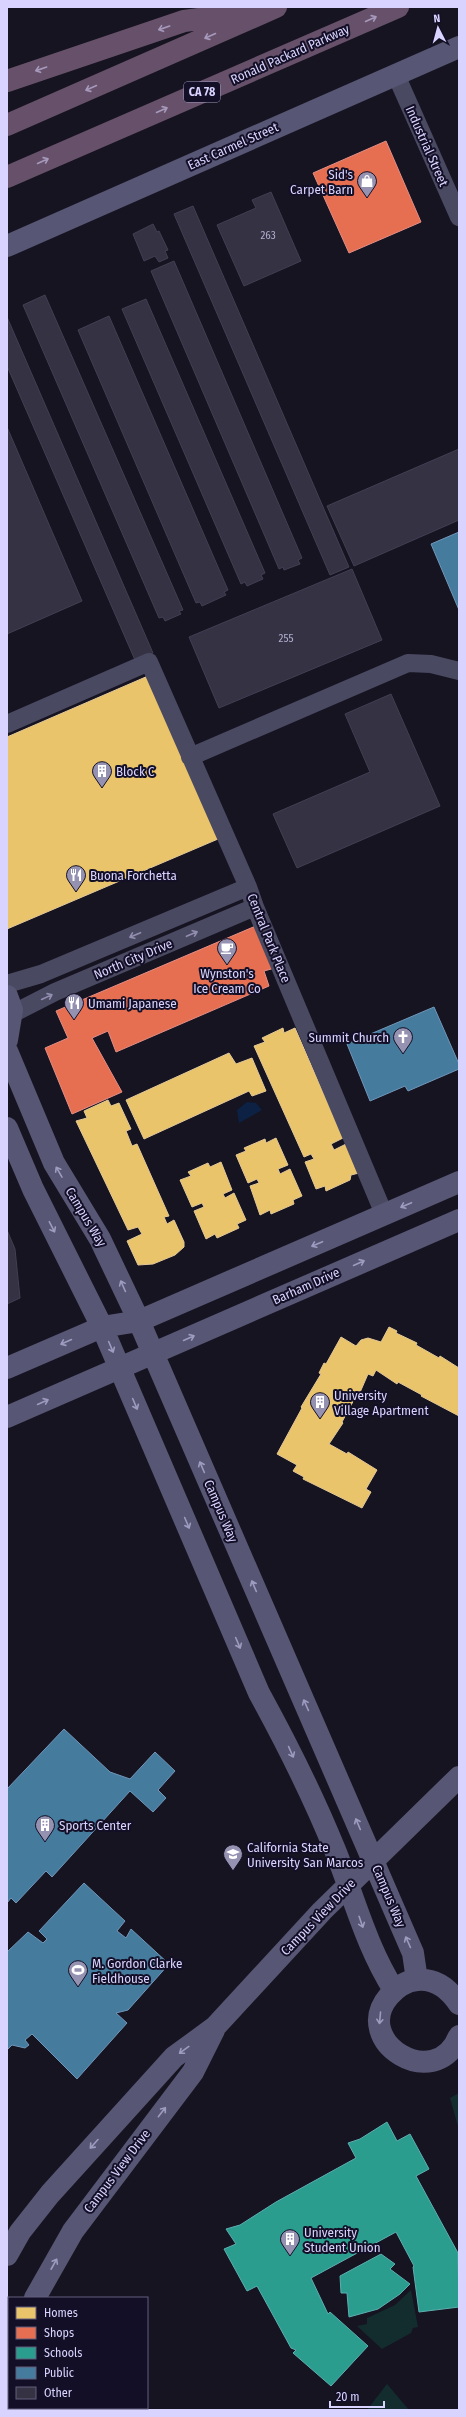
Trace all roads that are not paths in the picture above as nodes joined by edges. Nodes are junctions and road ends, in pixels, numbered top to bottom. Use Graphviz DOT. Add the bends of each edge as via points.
graph roads {
  1 [pos="398,7"];
  2 [pos="274,8"];
  3 [pos="459,47"];
  4 [pos="396,75"];
  5 [pos="7,81"];
  6 [pos="7,124"];
  7 [pos="7,177"];
  8 [pos="459,217"];
  9 [pos="7,246"];
  10 [pos="459,670"];
  11 [pos="7,724"];
  12 [pos="190,756"];
  13 [pos="248,887"];
  14 [pos="255,907"];
  15 [pos="7,984"];
  16 [pos="9,1020"];
  17 [pos="7,1050"];
  18 [pos="7,1128"];
  19 [pos="459,1182"];
  20 [pos="375,1219"];
  21 [pos="459,1220"];
  22 [pos="139,1321"];
  23 [pos="102,1327"];
  24 [pos="153,1354"];
  25 [pos="7,1368"];
  26 [pos="120,1368"];
  27 [pos="7,1418"];
  28 [pos="459,1777"];
  29 [pos="373,1860"];
  30 [pos="348,1886"];
  31 [pos="417,1980"];
  32 [pos="394,1990"];
  33 [pos="459,2004"];
  34 [pos="215,2027"];
  35 [pos="459,2036"];
  36 [pos="7,2255"];
  37 [pos="37,2297"];
  7 -- 1 [label="highway, Ronald Packard Parkway / CA 78, one-way"];
  2 -- 5 [label="highway, one-way" via="184,21"];
  2 -- 6 [label="highway, one-way"];
  3 -- 4 [label="street, East Carmel Street"];
  4 -- 8 [label="street, Industrial Street"];
  4 -- 9 [label="street, East Carmel Street"];
  10 -- 12 [label="street" via="431,664 408,663"];
  11 -- 12 [label="street, Central Park Place" via="149,662"];
  12 -- 13 [label="street, Central Park Place"];
  13 -- 14 [label="street, Central Park Place"];
  13 -- 15 [label="street, North City Drive, one-way" via="41,974"];
  16 -- 14 [label="street, North City Drive, one-way" via="55,992"];
  14 -- 20 [label="street, Central Park Place"];
  22 -- 17 [label="street, Campus Way, one-way" via="100,1239 54,1163"];
  18 -- 23 [label="street, one-way" via="33,1189"];
  19 -- 20 [label="street, one-way"];
  20 -- 22 [label="street, one-way"];
  24 -- 21 [label="street, Barham Drive, one-way"];
  22 -- 23 [label="street"];
  22 -- 24 [label="street, Campus Way"];
  23 -- 25 [label="street, one-way"];
  23 -- 26 [label="street, one-way"];
  24 -- 26 [label="street, Barham Drive"];
  29 -- 24 [label="street, Campus Way, one-way"];
  27 -- 26 [label="street, one-way"];
  26 -- 30 [label="street, one-way" via="259,1693 288,1745"];
  28 -- 29 [label="street, Campus View Drive"];
  29 -- 30 [label="street, Campus View Drive"];
  31 -- 29 [label="street, Campus Way, one-way" via="413,1953"];
  30 -- 32 [label="street, one-way" via="364,1932"];
  30 -- 34 [label="street, Campus View Drive"];
  31 -- 32 [label="street"];
  31 -- 33 [label="street" via="442,1985"];
  32 -- 35 [label="street, one-way" via="383,2006 380,2025 383,2037 390,2048 400,2056 412,2061 425,2062 437,2059 448,2052"];
  34 -- 36 [label="street, Campus View Drive, one-way" via="174,2057 77,2163 20,2232"];
  37 -- 34 [label="street, Campus View Drive, one-way" via="73,2231 192,2072"];
}
